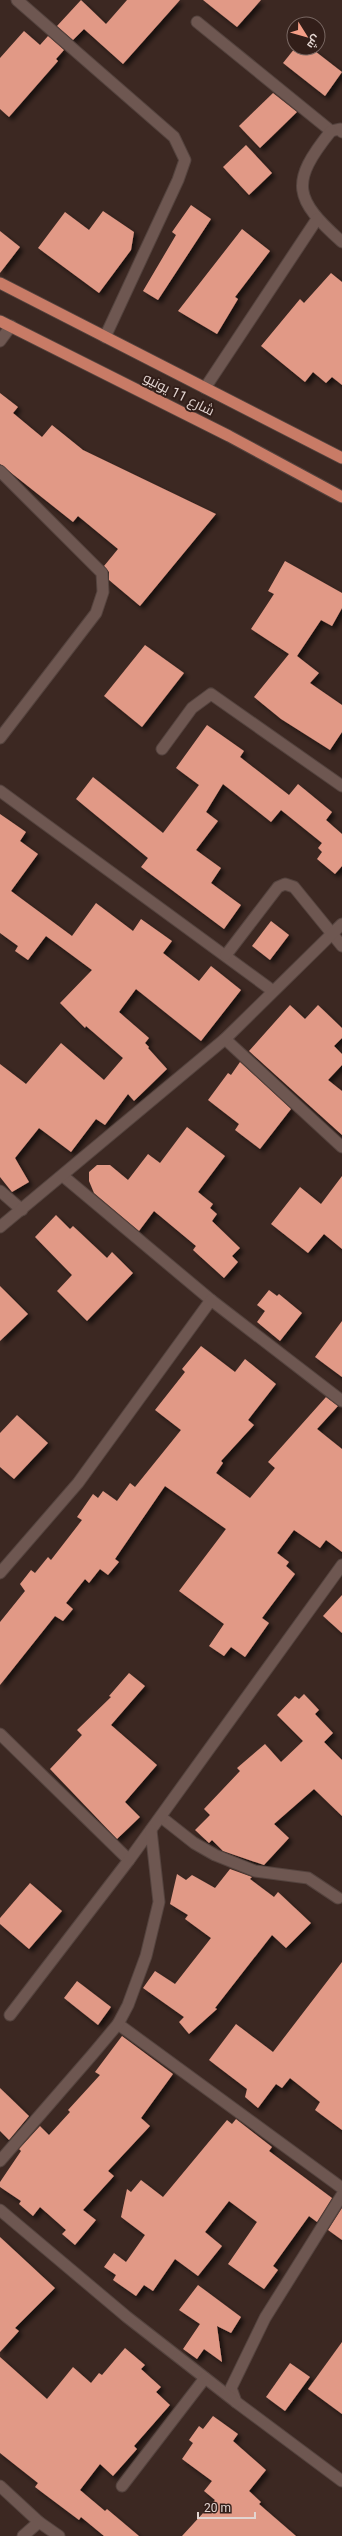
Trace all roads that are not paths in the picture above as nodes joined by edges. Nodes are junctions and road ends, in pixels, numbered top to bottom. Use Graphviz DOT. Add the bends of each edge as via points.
graph roads {
  1 [pos="17,0"];
  2 [pos="197,22"];
  3 [pos="337,132"];
  4 [pos="317,219"];
  5 [pos="342,242"];
  6 [pos="0,283"];
  7 [pos="0,321"];
  8 [pos="11,326"];
  9 [pos="105,337"];
  10 [pos="0,341"];
  11 [pos="205,388"];
  12 [pos="342,458"];
  13 [pos="0,471"];
  14 [pos="342,497"];
  15 [pos="0,738"];
  16 [pos="162,749"];
  17 [pos="342,786"];
  18 [pos="0,791"];
  19 [pos="342,924"];
  20 [pos="332,933"];
  21 [pos="342,946"];
  22 [pos="226,955"];
  23 [pos="273,991"];
  24 [pos="225,1039"];
  25 [pos="342,1147"];
  26 [pos="63,1176"];
  27 [pos="0,1191"];
  28 [pos="22,1210"];
  29 [pos="0,1227"];
  30 [pos="211,1300"];
  31 [pos="342,1401"];
  32 [pos="342,1565"];
  33 [pos="0,1573"];
  34 [pos="0,1734"];
  35 [pos="161,1817"];
  36 [pos="151,1830"];
  37 [pos="129,1860"];
  38 [pos="338,1898"];
  39 [pos="10,2015"];
  40 [pos="118,2024"];
  41 [pos="0,2161"];
  42 [pos="342,2188"];
  43 [pos="342,2195"];
  44 [pos="0,2210"];
  45 [pos="205,2378"];
  46 [pos="236,2402"];
  47 [pos="342,2481"];
  48 [pos="0,2486"];
  49 [pos="122,2486"];
  50 [pos="39,2522"];
  51 [pos="23,2536"];
  52 [pos="59,2536"];
  1 -- 9 [label="street" via="174,137 185,160"];
  2 -- 3 [label="street"];
  3 -- 4 [label="street" via="308,162 303,177 302,190 310,211"];
  4 -- 5 [label="street"];
  4 -- 11 [label="street"];
  6 -- 9 [label="highway, شارع 11 يونيو"];
  7 -- 8 [label="highway, شارع 11 يونيو"];
  8 -- 10 [label="street"];
  8 -- 14 [label="highway, شارع 11 يونيو" via="229,436"];
  9 -- 11 [label="highway, شارع 11 يونيو"];
  11 -- 12 [label="highway, شارع 11 يونيو"];
  13 -- 15 [label="street" via="102,573 103,592 96,613"];
  16 -- 17 [label="street" via="192,708 211,694"];
  18 -- 22 [label="street"];
  19 -- 20 [label="street"];
  20 -- 21 [label="street"];
  20 -- 22 [label="street" via="294,887 285,884 278,887"];
  20 -- 23 [label="street"];
  22 -- 23 [label="street"];
  23 -- 24 [label="street"];
  24 -- 25 [label="street"];
  24 -- 26 [label="street"];
  26 -- 28 [label="street"];
  26 -- 30 [label="street"];
  27 -- 28 [label="street"];
  28 -- 29 [label="street"];
  30 -- 31 [label="street"];
  30 -- 33 [label="street" via="78,1483"];
  32 -- 35 [label="street"];
  34 -- 37 [label="street"];
  35 -- 36 [label="street"];
  35 -- 38 [label="street" via="194,1843 215,1855 255,1871 308,1878"];
  36 -- 37 [label="street"];
  36 -- 40 [label="street" via="160,1888 157,1920 128,2005"];
  37 -- 39 [label="street"];
  40 -- 41 [label="street"];
  40 -- 42 [label="street"];
  43 -- 46 [label="street" via="265,2318 231,2388"];
  44 -- 45 [label="street" via="127,2317"];
  45 -- 46 [label="street"];
  45 -- 49 [label="street"];
  46 -- 47 [label="street"];
  48 -- 50 [label="street"];
  50 -- 51 [label="street"];
  50 -- 52 [label="street"];
}
